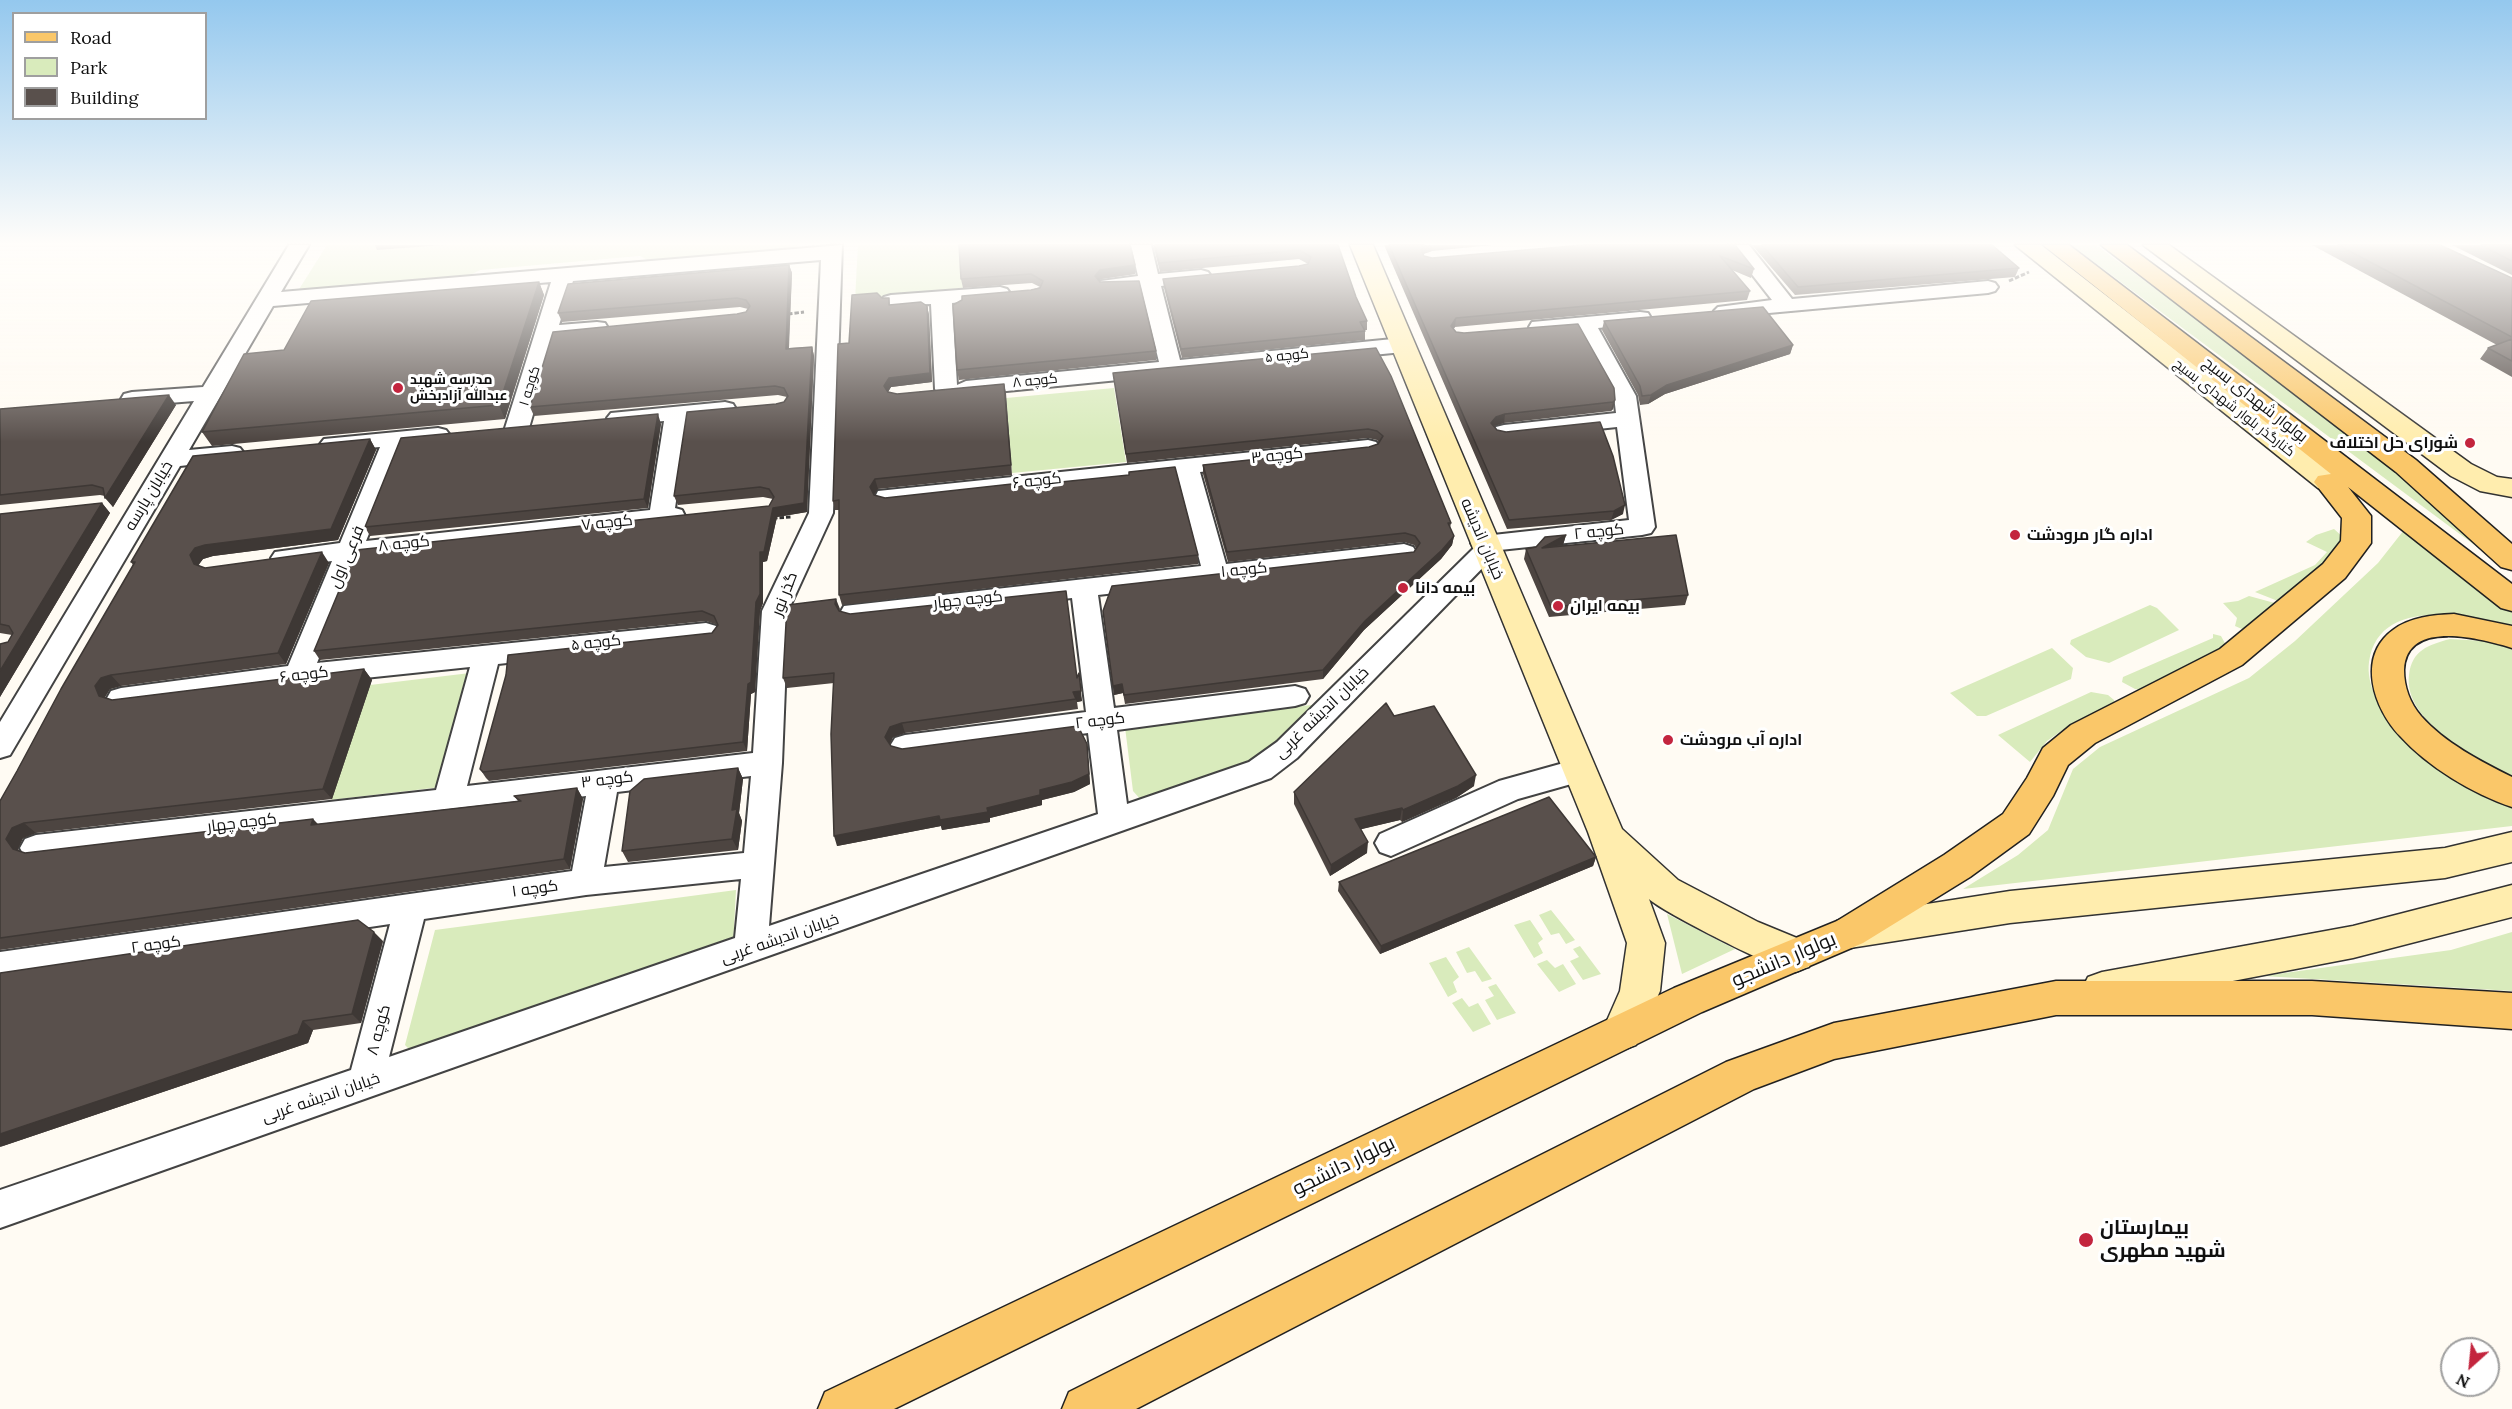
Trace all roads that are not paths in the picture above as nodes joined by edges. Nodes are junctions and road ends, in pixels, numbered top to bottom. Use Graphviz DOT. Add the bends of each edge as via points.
graph roads {
  1 [pos="260,311"];
  2 [pos="554,311"];
  3 [pos="830,311"];
  4 [pos="942,311"];
  5 [pos="1157,311"];
  6 [pos="1389,311"];
  7 [pos="1726,311"];
  8 [pos="2112,311"];
  9 [pos="2121,311"];
  10 [pos="2139,311"];
  11 [pos="2199,311"];
  12 [pos="2244,311"];
  13 [pos="1703,313"];
  14 [pos="1658,317"];
  15 [pos="1584,323"];
  16 [pos="2126,324"];
  17 [pos="615,326"];
  18 [pos="1518,329"];
  19 [pos="547,333"];
  20 [pos="1403,345"];
  21 [pos="1171,368"];
  22 [pos="946,390"];
  23 [pos="923,392"];
  24 [pos="211,393"];
  25 [pos="105,401"];
  26 [pos="744,407"];
  27 [pos="677,413"];
  28 [pos="1628,419"];
  29 [pos="597,420"];
  30 [pos="518,427"];
  31 [pos="462,432"];
  32 [pos="1504,432"];
  33 [pos="396,438"];
  34 [pos="313,446"];
  35 [pos="1368,447"];
  36 [pos="254,451"];
  37 [pos="171,459"];
  38 [pos="1186,465"];
  39 [pos="2328,482"];
  40 [pos="2512,488"];
  41 [pos="887,497"];
  42 [pos="695,514"];
  43 [pos="661,518"];
  44 [pos="452,539"];
  45 [pos="1485,547"];
  46 [pos="350,549"];
  47 [pos="1404,553"];
  48 [pos="259,561"];
  49 [pos="2512,561"];
  50 [pos="1216,573"];
  51 [pos="1084,587"];
  52 [pos="2512,600"];
  53 [pos="853,613"];
  54 [pos="706,633"];
  55 [pos="2512,637"];
  56 [pos="487,655"];
  57 [pos="298,675"];
  58 [pos="1296,696"];
  59 [pos="121,698"];
  60 [pos="1101,721"];
  61 [pos="0,747"];
  62 [pos="905,747"];
  63 [pos="767,763"];
  64 [pos="1578,771"];
  65 [pos="604,780"];
  66 [pos="2512,793"];
  67 [pos="448,799"];
  68 [pos="1114,823"];
  69 [pos="1606,832"];
  70 [pos="1391,843"];
  71 [pos="36,848"];
  72 [pos="2512,848"];
  73 [pos="759,864"];
  74 [pos="586,882"];
  75 [pos="2512,901"];
  76 [pos="411,907"];
  77 [pos="312,924"];
  78 [pos="1851,933"];
  79 [pos="751,949"];
  80 [pos="1795,955"];
  81 [pos="0,967"];
  82 [pos="2056,998"];
  83 [pos="2512,1011"];
  84 [pos="1622,1032"];
  85 [pos="365,1083"];
  86 [pos="0,1209"];
  87 [pos="842,1409"];
  88 [pos="1086,1409"];
  1 -- 24 [label="street, خیابان پارسه"];
  2 -- 19 [label="street, کوچه ۱"];
  3 -- 63 [label="street, گذر نور" via="821,509 775,611"];
  4 -- 22 [label="street"];
  5 -- 21 [label="street"];
  6 -- 20 [label="street, خیابان اندیشه"];
  7 -- 13 [label="street"];
  8 -- 16 [label="street, کنارگذر بلوار شهدای بسیج"];
  9 -- 16 [label="street"];
  10 -- 52 [label="main road, بولوار شهدای بسیج"];
  11 -- 49 [label="main road" via="2406,466"];
  12 -- 40 [label="street" via="2461,470 2490,484"];
  14 -- 15 [label="street"];
  15 -- 18 [label="street"];
  15 -- 28 [label="street" via="1625,396"];
  16 -- 39 [label="street, کنارگذر بلوار شهدای بسیج"];
  17 -- 19 [label="street"];
  19 -- 30 [label="street, کوچه ۱"];
  20 -- 21 [label="street, کوچه ۵"];
  20 -- 45 [label="street, خیابان اندیشه"];
  21 -- 22 [label="street, کوچه ۸"];
  22 -- 23 [label="street, کوچه ۸"];
  24 -- 25 [label="street"];
  24 -- 37 [label="street, خیابان پارسه"];
  26 -- 27 [label="street"];
  27 -- 29 [label="street"];
  27 -- 43 [label="street"];
  28 -- 32 [label="street"];
  28 -- 45 [label="street, کوچه ۲" via="1642,527"];
  31 -- 33 [label="street"];
  33 -- 34 [label="street"];
  33 -- 46 [label="street, فرعی اول"];
  35 -- 38 [label="street, کوچه ۳"];
  36 -- 37 [label="street"];
  37 -- 61 [label="street, خیابان پارسه"];
  38 -- 41 [label="street, کوچه ۶"];
  38 -- 50 [label="street"];
  39 -- 78 [label="main road, بولوار دانشجو" via="2357,516 2356,543 2334,571 2231,657 2083,734 2055,757 2016,824"];
  42 -- 43 [label="street, کوچه ۷"];
  43 -- 44 [label="street, کوچه ۷"];
  44 -- 46 [label="street, کوچه ۸"];
  45 -- 64 [label="street, خیابان اندیشه"];
  45 -- 68 [label="street, خیابان اندیشه غربی" via="1287,750 1260,770"];
  46 -- 48 [label="street, کوچه ۸"];
  46 -- 57 [label="street, فرعی اول"];
  47 -- 50 [label="street, کوچه ۱"];
  50 -- 51 [label="street, کوچه ۱"];
  51 -- 53 [label="street, کوچه چهار"];
  51 -- 60 [label="street"];
  54 -- 56 [label="street, کوچه ۵"];
  55 -- 66 [label="main road" via="2454,625 2424,628 2400,641 2386,659 2388,683 2402,715 2428,742 2473,773"];
  56 -- 57 [label="street, کوچه ۶"];
  56 -- 67 [label="street"];
  57 -- 59 [label="street, کوچه ۶"];
  58 -- 60 [label="street, کوچه ۲"];
  60 -- 62 [label="street, کوچه ۲"];
  60 -- 68 [label="street"];
  63 -- 65 [label="street, کوچه ۳"];
  63 -- 73 [label="street, گذر نور"];
  64 -- 69 [label="street, خیابان اندیشه"];
  64 -- 70 [label="street" via="1510,789"];
  65 -- 67 [label="street, کوچه ۳"];
  65 -- 74 [label="street"];
  67 -- 71 [label="street, کوچه چهار"];
  68 -- 79 [label="street, خیابان اندیشه غربی"];
  69 -- 80 [label="street" via="1665,891"];
  69 -- 84 [label="street, خیابان اندیشه" via="1646,943 1640,991"];
  72 -- 78 [label="street" via="2445,863 2010,907"];
  73 -- 74 [label="street, کوچه ۱"];
  73 -- 79 [label="street, گذر نور"];
  74 -- 76 [label="street, کوچه ۱"];
  75 -- 82 [label="street" via="2353,942"];
  76 -- 77 [label="street, کوچه ۱"];
  76 -- 85 [label="street, کوچه ۸"];
  77 -- 81 [label="street, کوچه ۲"];
  78 -- 80 [label="main road, بولوار دانشجو"];
  79 -- 85 [label="street, خیابان اندیشه غربی"];
  80 -- 84 [label="main road, بولوار دانشجو"];
  82 -- 83 [label="main road" via="2312,998"];
  82 -- 88 [label="main road" via="1834,1041 1742,1075"];
  84 -- 87 [label="main road, بولوار دانشجو"];
  85 -- 86 [label="street, خیابان اندیشه غربی"];
}
